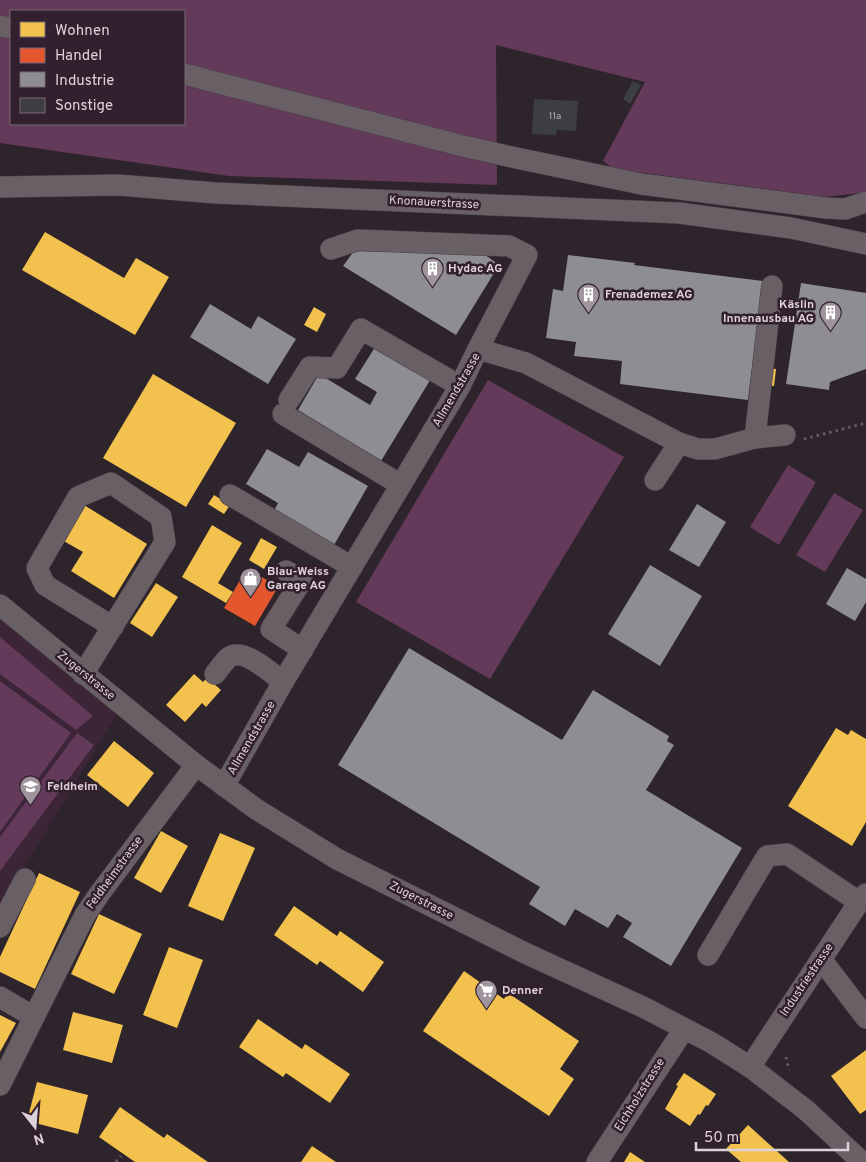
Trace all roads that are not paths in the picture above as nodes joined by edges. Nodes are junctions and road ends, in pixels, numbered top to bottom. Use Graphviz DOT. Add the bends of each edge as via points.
graph roads {
  1 [pos="185,74"];
  2 [pos="0,187"];
  3 [pos="866,202"];
  4 [pos="866,244"];
  5 [pos="331,249"];
  6 [pos="772,286"];
  7 [pos="478,349"];
  8 [pos="460,386"];
  9 [pos="784,436"];
  10 [pos="755,438"];
  11 [pos="679,443"];
  12 [pos="655,480"];
  13 [pos="401,486"];
  14 [pos="230,495"];
  15 [pos="352,567"];
  16 [pos="286,571"];
  17 [pos="0,605"];
  18 [pos="113,627"];
  19 [pos="303,650"];
  20 [pos="83,674"];
  21 [pos="215,674"];
  22 [pos="283,682"];
  23 [pos="196,765"];
  24 [pos="224,786"];
  25 [pos="25,879"];
  26 [pos="862,898"];
  27 [pos="0,927"];
  28 [pos="708,955"];
  29 [pos="821,959"];
  30 [pos="0,997"];
  31 [pos="34,1017"];
  32 [pos="866,1018"];
  33 [pos="684,1028"];
  34 [pos="750,1067"];
  35 [pos="0,1085"];
  36 [pos="597,1162"];
  37 [pos="862,1162"];
  1 -- 3 [label="street" via="459,146 641,184 826,208 844,209"];
  2 -- 4 [label="street, Knonauerstrasse" via="118,185 226,193 679,213 792,228"];
  5 -- 7 [label="street" via="358,240 509,246 527,255"];
  6 -- 10 [label="street"];
  7 -- 8 [label="street, Allmendstrasse"];
  7 -- 11 [label="street, Allmendstrasse" via="526,363"];
  8 -- 13 [label="street, Allmendstrasse"];
  8 -- 13 [label="street" via="361,329 337,368 310,367 286,407"];
  9 -- 10 [label="street, Allmendstrasse"];
  10 -- 11 [label="street, Allmendstrasse" via="715,449 698,449"];
  11 -- 12 [label="street"];
  13 -- 15 [label="street, Allmendstrasse"];
  14 -- 15 [label="street"];
  15 -- 19 [label="street, Allmendstrasse"];
  16 -- 19 [label="street" via="302,580 271,629"];
  17 -- 20 [label="street, Zugerstrasse"];
  18 -- 18 [label="street" via="165,542 161,517 110,483 78,497 37,568 45,585"];
  18 -- 20 [label="street"];
  19 -- 22 [label="street, Allmendstrasse"];
  20 -- 23 [label="street, Zugerstrasse"];
  21 -- 22 [label="street" via="230,657 240,655 251,658"];
  22 -- 24 [label="street, Allmendstrasse"];
  23 -- 24 [label="street, Zugerstrasse"];
  23 -- 31 [label="street, Feldheimstrasse" via="90,908"];
  24 -- 33 [label="street, Zugerstrasse" via="337,859"];
  25 -- 27 [label="street"];
  26 -- 28 [label="street" via="786,854 767,856"];
  26 -- 29 [label="street, Industriestrasse"];
  29 -- 32 [label="street"];
  29 -- 34 [label="street, Industriestrasse"];
  30 -- 31 [label="street"];
  31 -- 35 [label="street, Feldheimstrasse"];
  33 -- 34 [label="street, Zugerstrasse"];
  33 -- 36 [label="street, Eichholzstrasse"];
  34 -- 37 [label="street, Zugerstrasse" via="806,1110"];
}
